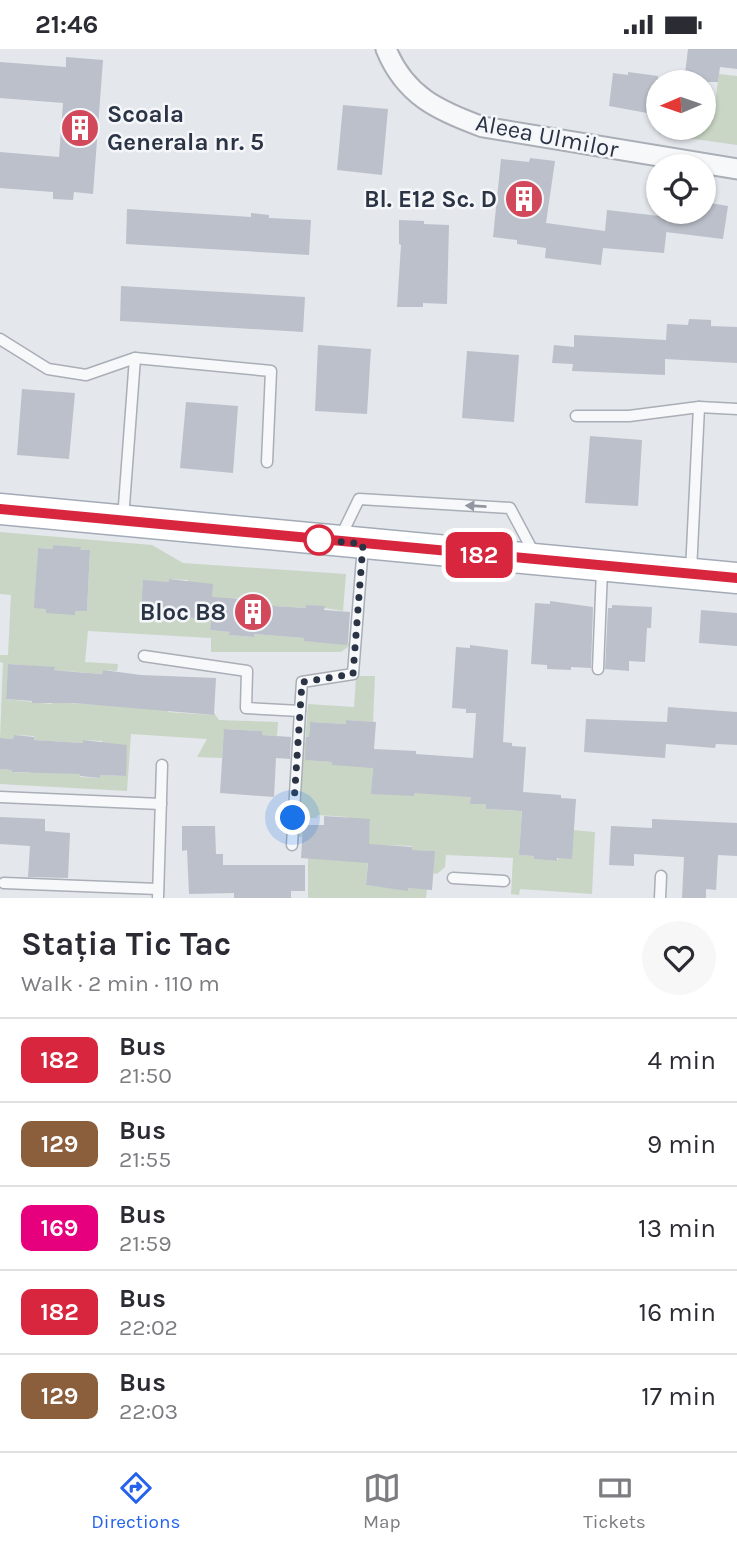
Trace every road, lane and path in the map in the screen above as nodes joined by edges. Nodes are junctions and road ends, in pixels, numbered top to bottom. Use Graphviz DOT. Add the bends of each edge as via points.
graph roads {
  1 [pos="386,49"];
  2 [pos="737,169"];
  3 [pos="0,339"];
  4 [pos="135,359"];
  5 [pos="699,407"];
  6 [pos="737,409"];
  7 [pos="576,416"];
  8 [pos="267,463"];
  9 [pos="0,509"];
  10 [pos="123,521"];
  11 [pos="351,543"];
  12 [pos="537,560"];
  13 [pos="603,566"];
  14 [pos="691,574"];
  15 [pos="737,578"];
  16 [pos="144,656"];
  17 [pos="598,669"];
  18 [pos="300,711"];
  19 [pos="162,765"];
  20 [pos="0,797"];
  21 [pos="161,804"];
  22 [pos="292,845"];
  23 [pos="661,876"];
  24 [pos="453,878"];
  25 [pos="504,881"];
  26 [pos="4,883"];
  27 [pos="158,893"];
  28 [pos="660,898"];
  1 -- 2 [label="street, Aleea Ulmilor" via="402,78 426,102 483,127"];
  3 -- 4 [label="lane" via="48,369 86,375"];
  4 -- 8 [label="lane" via="271,371"];
  4 -- 10 [label="lane"];
  5 -- 6 [label="lane"];
  5 -- 7 [label="lane" via="629,416"];
  5 -- 14 [label="lane"];
  9 -- 10 [label="main road"];
  10 -- 11 [label="main road"];
  11 -- 12 [label="main road"];
  12 -- 11 [label="lane, one-way" via="510,508 359,499"];
  11 -- 18 [label="lane" via="353,674 302,682"];
  12 -- 13 [label="main road"];
  13 -- 14 [label="main road"];
  13 -- 17 [label="lane"];
  14 -- 15 [label="main road"];
  16 -- 18 [label="lane" via="247,671 246,708"];
  18 -- 22 [label="lane"];
  19 -- 21 [label="lane"];
  20 -- 21 [label="lane"];
  21 -- 27 [label="lane"];
  23 -- 28 [label="lane"];
  24 -- 25 [label="lane"];
  26 -- 27 [label="lane"];
}
